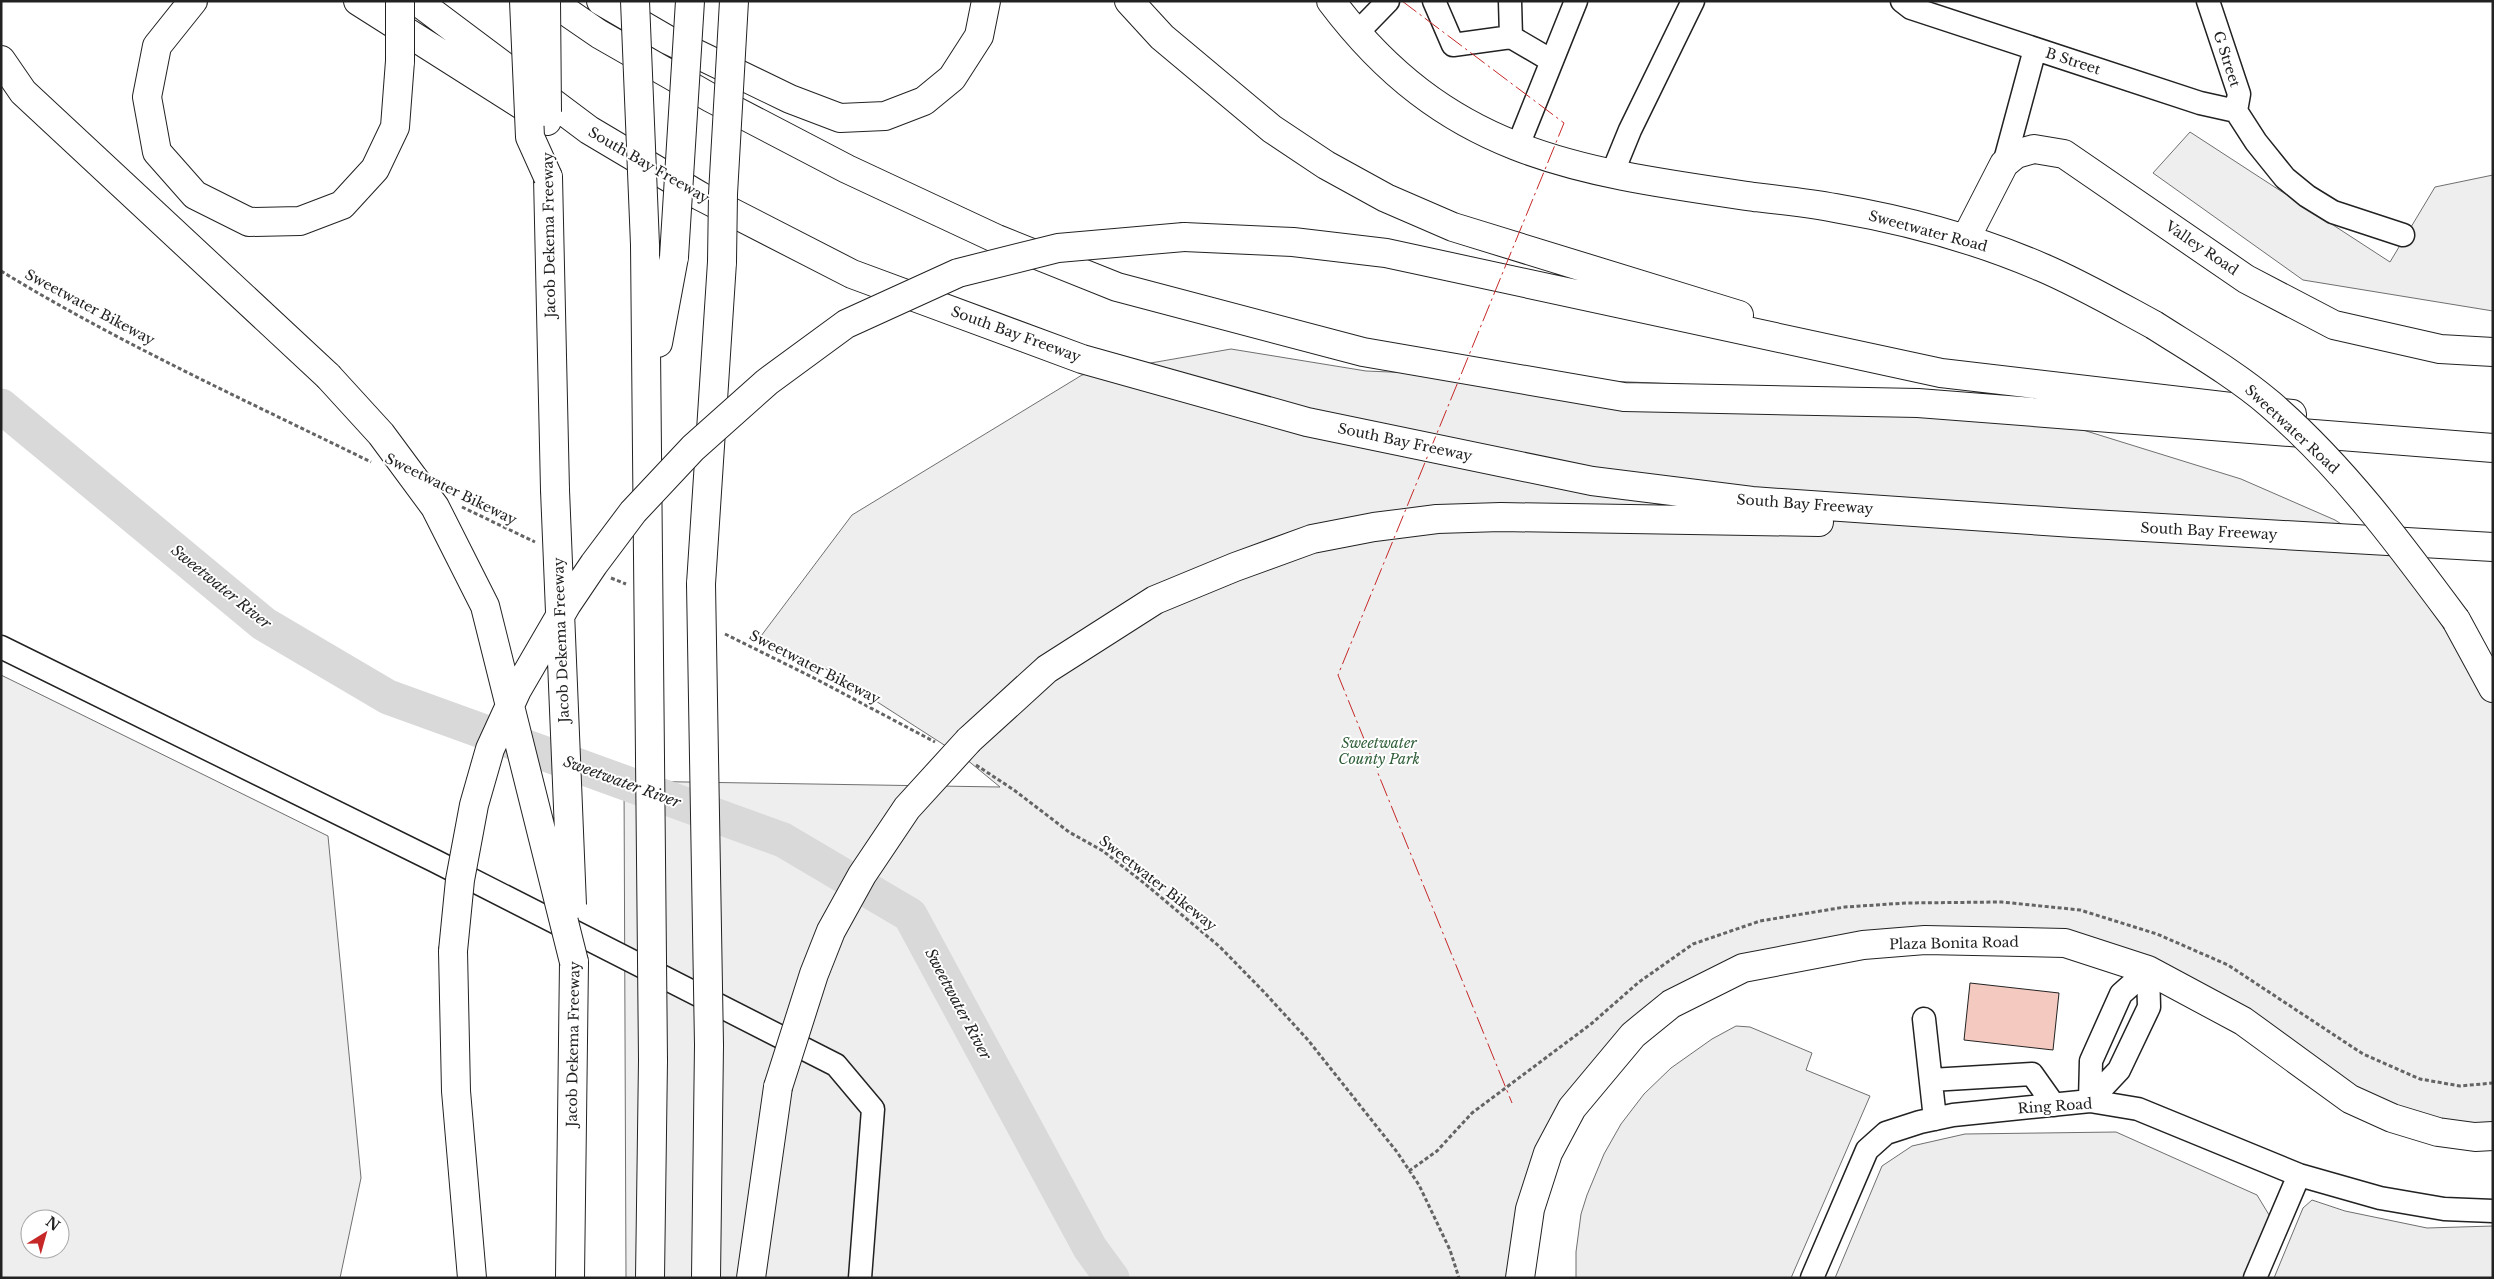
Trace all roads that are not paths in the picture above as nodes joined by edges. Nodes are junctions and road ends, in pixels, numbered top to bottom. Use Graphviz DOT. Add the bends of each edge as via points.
graph roads {
  1 [pos="193,1"];
  2 [pos="358,1"];
  3 [pos="400,1"];
  4 [pos="417,1"];
  5 [pos="524,1"];
  6 [pos="546,1"];
  7 [pos="551,1"];
  8 [pos="602,1"];
  9 [pos="635,1"];
  10 [pos="690,1"];
  11 [pos="734,1"];
  12 [pos="986,1"];
  13 [pos="1129,1"];
  14 [pos="1331,1"];
  15 [pos="1388,1"];
  16 [pos="1510,1"];
  17 [pos="1576,1"];
  18 [pos="1693,1"];
  19 [pos="2208,1"];
  20 [pos="1436,2"];
  21 [pos="1906,5"];
  22 [pos="1356,34"];
  23 [pos="1511,36"];
  24 [pos="2035,49"];
  25 [pos="1,60"];
  26 [pos="1548,71"];
  27 [pos="2236,111"];
  28 [pos="1517,148"];
  29 [pos="2004,164"];
  30 [pos="1612,174"];
  31 [pos="548,177"];
  32 [pos="700,196"];
  33 [pos="2403,235"];
  34 [pos="1966,238"];
  35 [pos="1804,344"];
  36 [pos="2493,352"];
  37 [pos="646,404"];
  38 [pos="2450,445"];
  39 [pos="2493,448"];
  40 [pos="2074,523"];
  41 [pos="2493,547"];
  42 [pos="1,647"];
  43 [pos="2493,688"];
  44 [pos="574,962"];
  45 [pos="2148,970"];
  46 [pos="1924,1019"];
  47 [pos="1931,1080"];
  48 [pos="2090,1101"];
  49 [pos="2054,1105"];
  50 [pos="1936,1119"];
  51 [pos="2493,1136"];
  52 [pos="2299,1175"];
  53 [pos="2493,1211"];
  54 [pos="472,1278"];
  55 [pos="570,1278"];
  56 [pos="650,1278"];
  57 [pos="706,1278"];
  58 [pos="751,1278"];
  59 [pos="860,1278"];
  60 [pos="1520,1278"];
  61 [pos="1812,1278"];
  62 [pos="2255,1278"];
  1 -- 3 [label="main road, bridge" via="157,46 147,98 157,152 195,196 250,222 300,221 342,205 375,169 394,127 400,61"];
  2 -- 32 [label="main road" via="587,147"];
  4 -- 32 [label="main road, South Bay Freeway" via="589,130"];
  5 -- 31 [label="main road, bridge" via="530,137"];
  6 -- 31 [label="main road, Jacob Dekema Freeway, bridge"];
  7 -- 38 [label="main road" via="599,34 711,98 847,168 997,239 1117,286 1363,352 1624,397 1918,403"];
  8 -- 12 [label="main road" via="685,48 790,99 840,118 885,116 924,101 952,78 978,36"];
  9 -- 37 [label="main road, bridge" via="645,245"];
  10 -- 37 [label="main road, bridge" via="674,256"];
  11 -- 57 [label="main road, bridge" via="722,262 701,584 709,1045"];
  13 -- 35 [label="main road" via="1162,37 1272,129 1326,165 1386,198 1454,227 1728,310"];
  14 -- 22 [label="main road, Sweetwater Road"];
  15 -- 22 [label="street"];
  16 -- 23 [label="street"];
  17 -- 26 [label="street"];
  18 -- 30 [label="street"];
  19 -- 27 [label="street, G Street" via="2239,94"];
  20 -- 23 [label="street" via="1453,45"];
  21 -- 24 [label="street, B Street"];
  22 -- 28 [label="main road, Sweetwater Road" via="1386,65 1428,99 1483,133"];
  23 -- 26 [label="street"];
  24 -- 27 [label="street, B Street" via="2200,103"];
  24 -- 29 [label="street"];
  25 -- 44 [label="main road, bridge" via="23,92 328,376 381,434 435,507 485,606"];
  26 -- 28 [label="street"];
  27 -- 33 [label="street" via="2285,178 2307,196 2333,212"];
  28 -- 30 [label="main road, Sweetwater Road" via="1558,162"];
  29 -- 34 [label="main road"];
  29 -- 36 [label="main road, Valley Road" via="2016,154 2034,149 2064,154 2246,279 2334,325 2440,349"];
  30 -- 34 [label="main road, Sweetwater Road" via="1834,207"];
  31 -- 44 [label="main road, Jacob Dekema Freeway, bridge" via="555,490"];
  32 -- 40 [label="main road, South Bay Freeway" via="852,274 1082,359 1307,422 1601,482 1752,501"];
  34 -- 43 [label="main road, Sweetwater Road, bridge" via="2042,267 2154,325 2240,380 2271,405 2348,481 2388,528 2456,620"];
  35 -- 38 [label="main road" via="1941,373 2384,425"];
  35 -- 54 [label="main road, bridge" via="1386,253 1293,242 1184,237 1058,248 958,273 846,324 766,382 693,448 633,512 567,604 517,690 490,749 474,805 460,880 453,951 456,1091"];
  37 -- 56 [label="main road, bridge" via="652,1060"];
  38 -- 39 [label="main road"];
  40 -- 41 [label="main road, South Bay Freeway"];
  40 -- 58 [label="main road, bridge" via="1437,519 1312,540 1155,600 1047,669 970,751 906,808 862,874 814,974 778,1087"];
  42 -- 59 [label="street" via="436,861 836,1065 873,1109"];
  44 -- 55 [label="main road, Jacob Dekema Freeway"];
  45 -- 48 [label="street" via="2149,1007 2119,1070"];
  45 -- 48 [label="street" via="2120,994 2091,1061"];
  45 -- 51 [label="main road, Plaza Bonita Road" via="2243,1021 2350,1099 2392,1118 2438,1132"];
  45 -- 60 [label="main road, Plaza Bonita Road" via="2065,943 1925,940 1863,945 1743,968 1671,1004 1632,1035 1572,1108 1548,1153 1530,1209"];
  46 -- 47 [label="street"];
  47 -- 49 [label="street" via="2032,1074"];
  47 -- 50 [label="street"];
  48 -- 49 [label="street, Ring Road"];
  48 -- 52 [label="street, Ring Road" via="2138,1109"];
  49 -- 50 [label="street, Ring Road"];
  50 -- 61 [label="street, Ring Road" via="1886,1133 1867,1150"];
  52 -- 53 [label="street, Ring Road" via="2380,1198 2444,1209"];
  52 -- 62 [label="street"];
}
